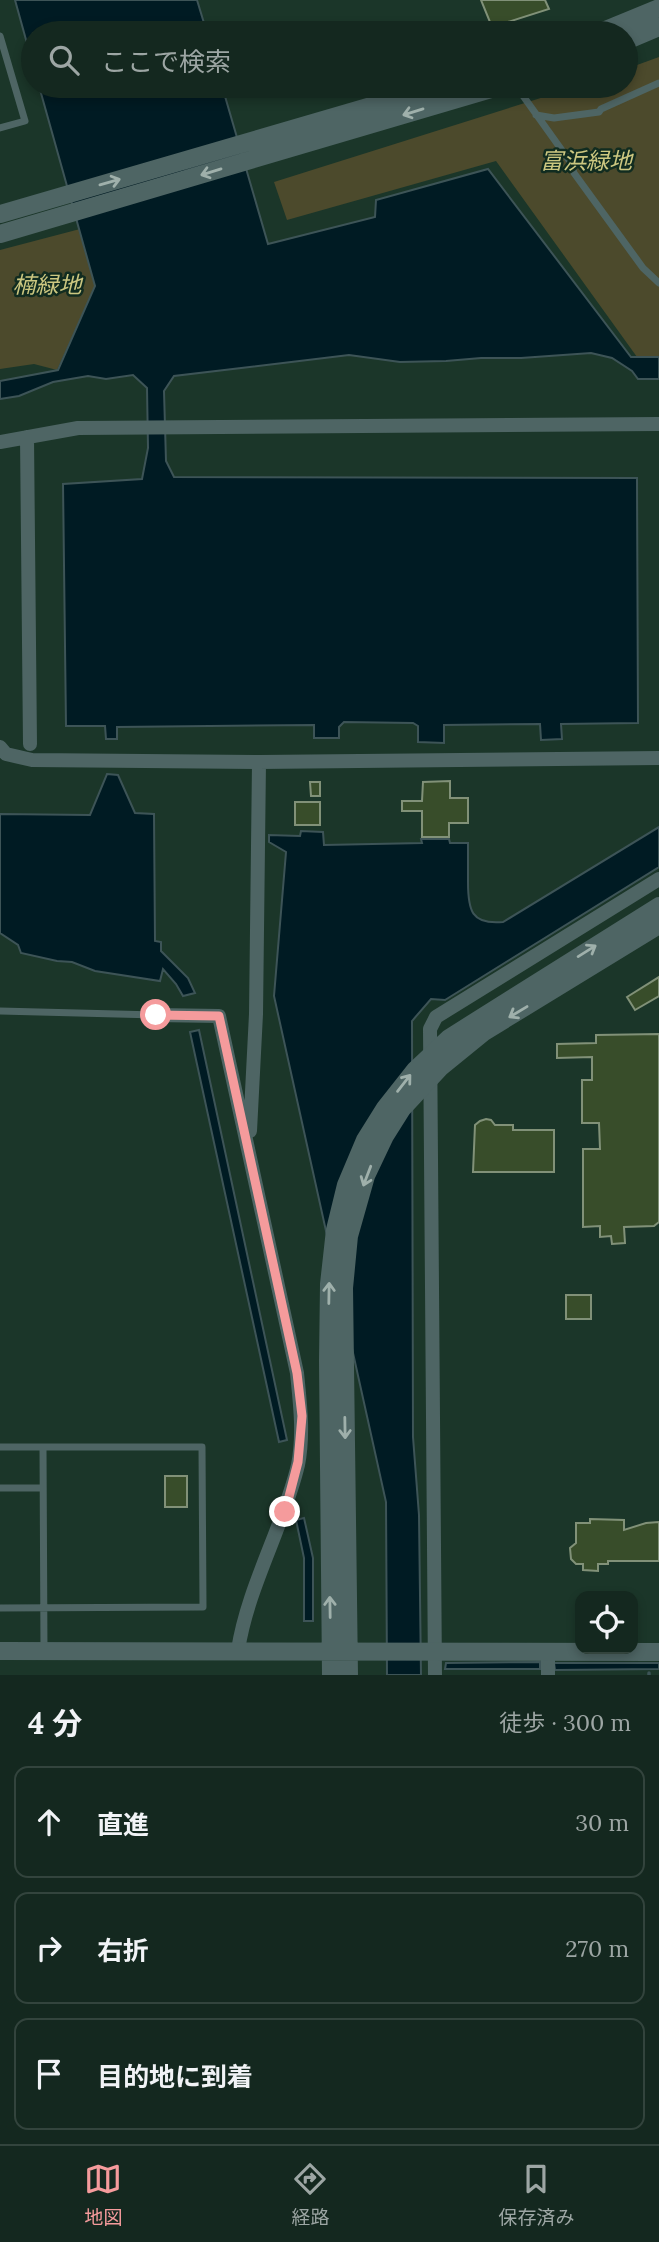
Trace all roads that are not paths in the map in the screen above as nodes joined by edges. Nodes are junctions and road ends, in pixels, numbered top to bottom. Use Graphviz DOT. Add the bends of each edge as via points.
graph roads {
  1 [pos="659,8"];
  2 [pos="627,21"];
  3 [pos="659,27"];
  4 [pos="0,36"];
  5 [pos="638,36"];
  6 [pos="659,83"];
  7 [pos="638,92"];
  8 [pos="406,98"];
  9 [pos="455,98"];
  10 [pos="524,98"];
  11 [pos="626,98"];
  12 [pos="535,115"];
  13 [pos="0,128"];
  14 [pos="274,144"];
  15 [pos="0,214"];
  16 [pos="0,234"];
  17 [pos="659,284"];
  18 [pos="659,425"];
  19 [pos="27,437"];
  20 [pos="0,442"];
  21 [pos="30,744"];
  22 [pos="0,747"];
  23 [pos="659,758"];
  24 [pos="259,762"];
  25 [pos="659,879"];
  26 [pos="659,906"];
  27 [pos="659,925"];
  28 [pos="0,1011"];
  29 [pos="156,1015"];
  30 [pos="248,1150"];
  31 [pos="336,1361"];
  32 [pos="0,1447"];
  33 [pos="43,1447"];
  34 [pos="0,1488"];
  35 [pos="43,1488"];
  36 [pos="0,1608"];
  37 [pos="44,1608"];
  38 [pos="238,1650"];
  39 [pos="340,1650"];
  40 [pos="0,1651"];
  41 [pos="44,1651"];
  42 [pos="432,1651"];
  43 [pos="548,1651"];
  44 [pos="659,1652"];
  45 [pos="331,1675"];
  46 [pos="349,1675"];
  47 [pos="435,1675"];
  48 [pos="548,1675"];
  1 -- 2 [label="street"];
  3 -- 5 [label="street"];
  4 -- 13 [label="lane" via="24,121"];
  6 -- 7 [label="lane"];
  8 -- 14 [label="street"];
  9 -- 14 [label="street, one-way"];
  10 -- 12 [label="lane"];
  11 -- 12 [label="lane" via="599,112 554,118"];
  12 -- 17 [label="lane"];
  15 -- 14 [label="street, one-way"];
  14 -- 16 [label="street, one-way"];
  18 -- 19 [label="street" via="139,426 78,428"];
  19 -- 20 [label="street"];
  19 -- 21 [label="street"];
  22 -- 24 [label="street" via="6,754 32,760"];
  23 -- 24 [label="street"];
  24 -- 30 [label="street" via="256,1014"];
  25 -- 42 [label="street" via="436,1017 430,1029"];
  31 -- 26 [label="street, one-way" via="329,1284 335,1230 346,1185 385,1108 415,1070 449,1038"];
  27 -- 31 [label="street, one-way" via="484,1032 441,1067 402,1109 366,1177 349,1236"];
  28 -- 29 [label="lane"];
  29 -- 30 [label="street" via="219,1016"];
  30 -- 38 [label="street" via="297,1373 302,1416 298,1462 285,1512 246,1612"];
  31 -- 39 [label="street"];
  32 -- 33 [label="lane"];
  33 -- 35 [label="lane"];
  33 -- 37 [label="lane" via="202,1447 203,1608"];
  34 -- 35 [label="lane"];
  35 -- 37 [label="lane"];
  36 -- 37 [label="lane"];
  37 -- 41 [label="lane"];
  38 -- 39 [label="street"];
  38 -- 41 [label="street"];
  39 -- 42 [label="street"];
  39 -- 45 [label="street"];
  39 -- 46 [label="street"];
  40 -- 41 [label="street"];
  42 -- 43 [label="street"];
  42 -- 47 [label="street"];
  43 -- 44 [label="street"];
  43 -- 48 [label="street"];
}
